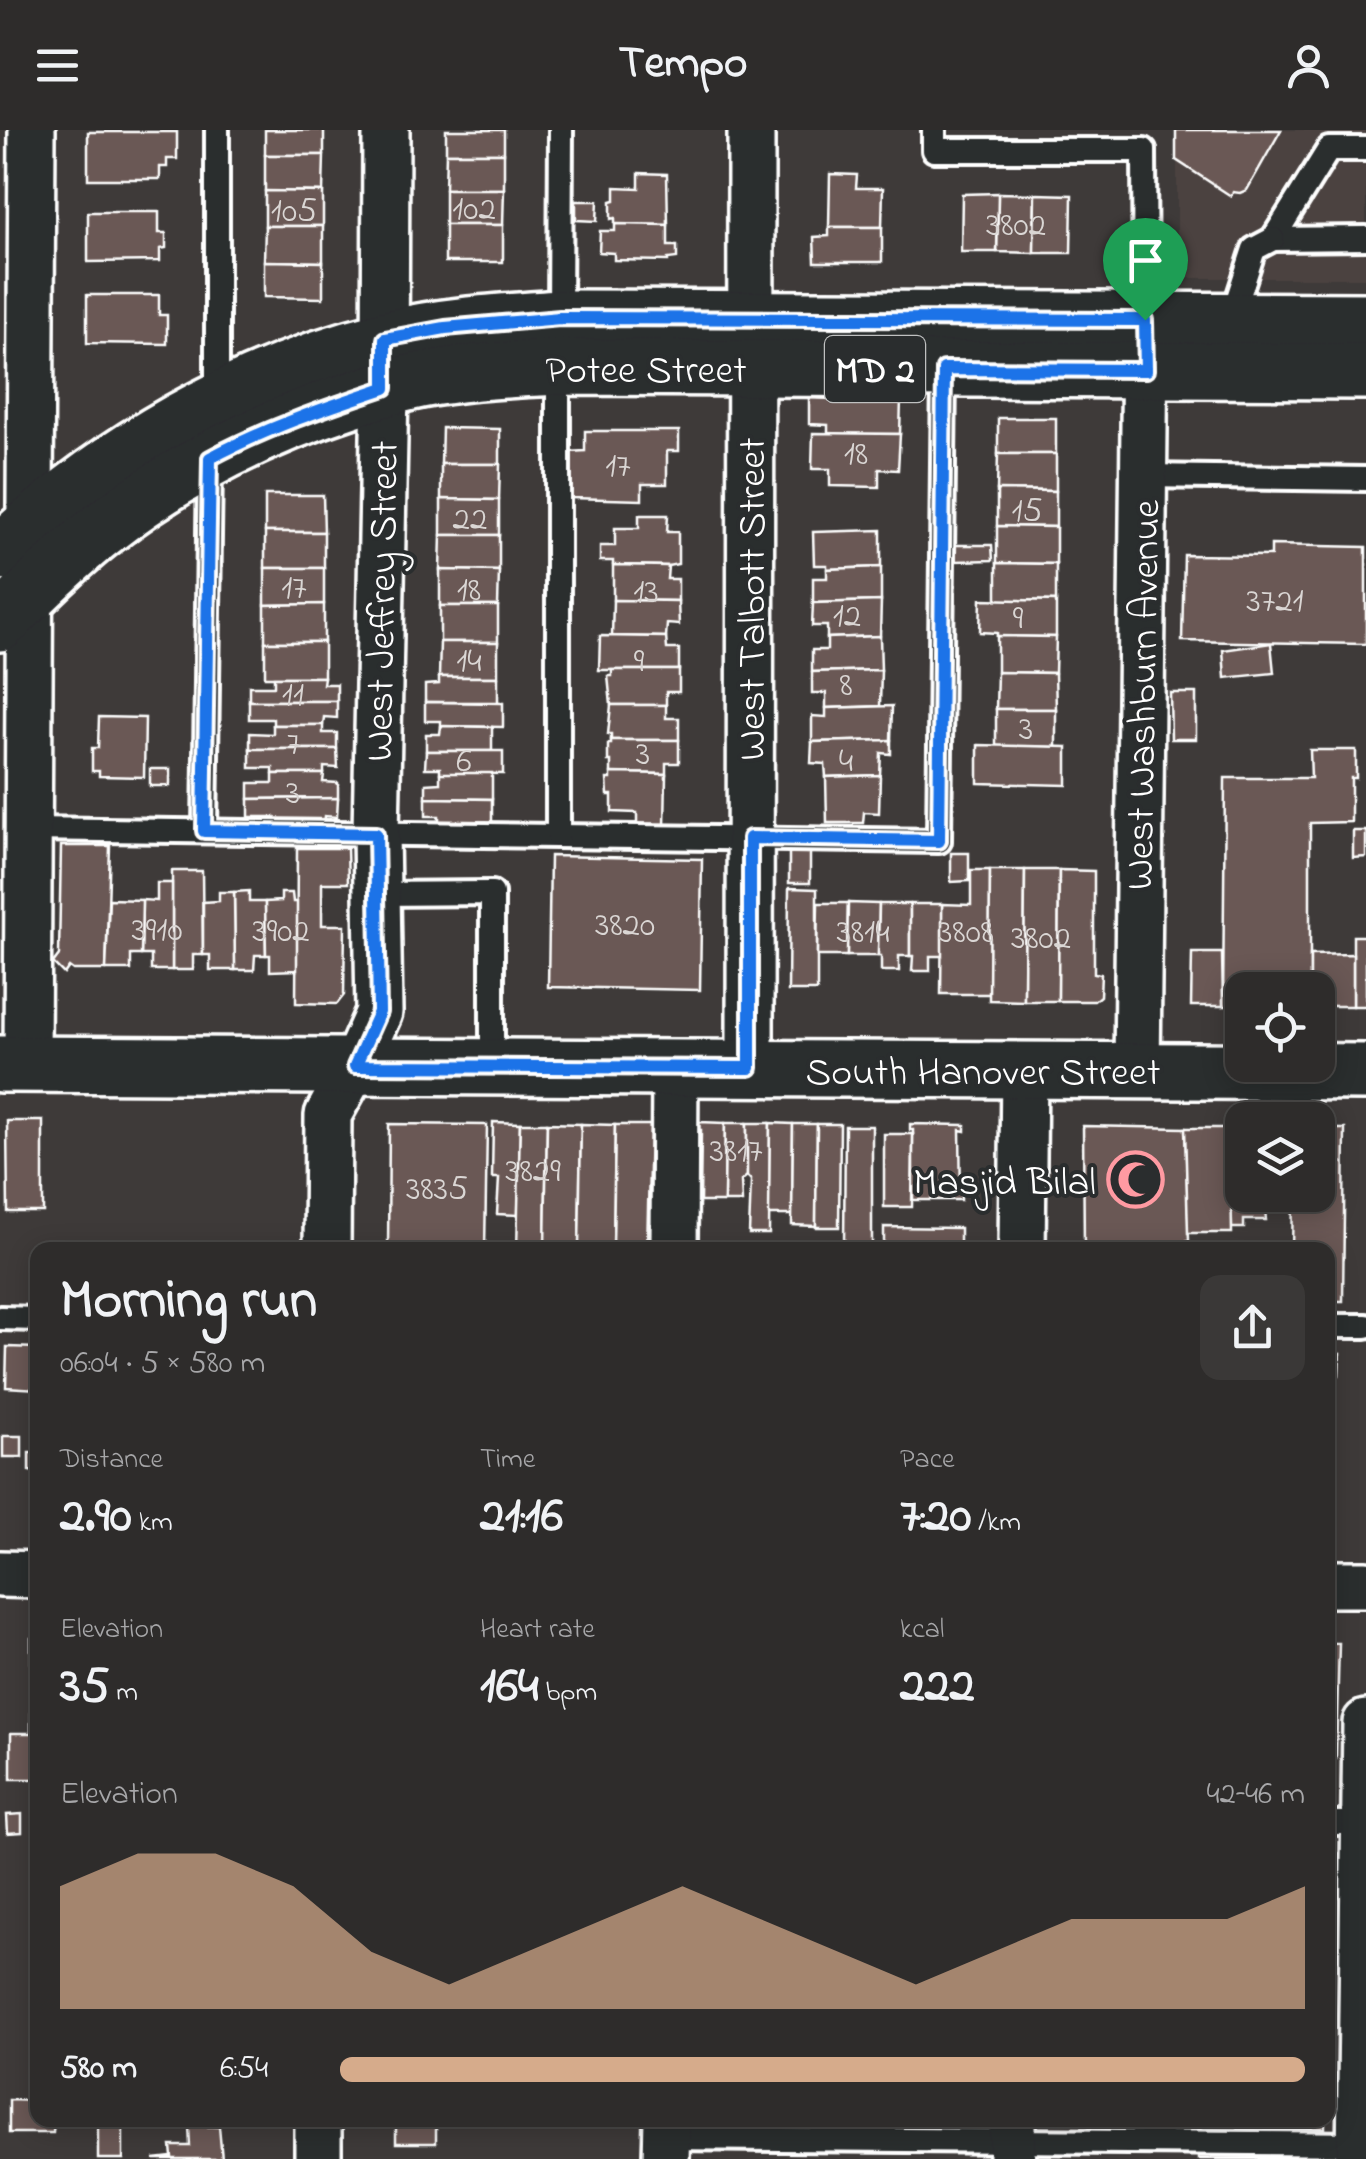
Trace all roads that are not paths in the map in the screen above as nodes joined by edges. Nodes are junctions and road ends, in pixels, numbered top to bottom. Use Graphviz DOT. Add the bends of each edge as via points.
graph roads {
  1 [pos="32,130"];
  2 [pos="217,130"];
  3 [pos="386,130"];
  4 [pos="562,130"];
  5 [pos="751,130"];
  6 [pos="934,130"];
  7 [pos="1366,149"];
  8 [pos="1366,238"];
  9 [pos="1273,239"];
  10 [pos="1231,320"];
  11 [pos="1366,321"];
  12 [pos="559,343"];
  13 [pos="751,343"];
  14 [pos="1145,345"];
  15 [pos="385,364"];
  16 [pos="944,369"];
  17 [pos="1366,371"];
  18 [pos="216,402"];
  19 [pos="210,458"];
  20 [pos="1144,476"];
  21 [pos="1366,479"];
  22 [pos="15,574"];
  23 [pos="28,829"];
  24 [pos="204,831"];
  25 [pos="376,834"];
  26 [pos="558,836"];
  27 [pos="750,838"];
  28 [pos="377,894"];
  29 [pos="13,1064"];
  30 [pos="355,1066"];
  31 [pos="492,1067"];
  32 [pos="675,1068"];
  33 [pos="750,1068"];
  34 [pos="1024,1070"];
  35 [pos="1137,1070"];
  36 [pos="1366,1072"];
  37 [pos="327,1242"];
  38 [pos="674,1242"];
  39 [pos="1022,1242"];
  40 [pos="0,1318"];
  41 [pos="30,1319"];
  42 [pos="1335,1326"];
  43 [pos="1366,1326"];
  44 [pos="0,1574"];
  45 [pos="30,1575"];
  46 [pos="1335,1584"];
  47 [pos="1366,1584"];
  48 [pos="1366,1723"];
  49 [pos="1353,1823"];
  50 [pos="318,2127"];
  51 [pos="1275,2132"];
  52 [pos="667,2139"];
  53 [pos="1012,2140"];
  54 [pos="1362,2149"];
  55 [pos="318,2159"];
  1 -- 22 [label="street"];
  2 -- 18 [label="lane"];
  3 -- 15 [label="street, West Jeffrey Street"];
  4 -- 12 [label="lane"];
  5 -- 13 [label="street, West Talbott Street"];
  6 -- 14 [label="lane" via="934,150 1144,150"];
  7 -- 9 [label="lane" via="1330,149"];
  8 -- 9 [label="lane"];
  9 -- 10 [label="lane" via="1254,249"];
  10 -- 11 [label="main road, Potee Street / MD 2"];
  10 -- 14 [label="main road, Potee Street / MD 2"];
  12 -- 13 [label="main road, Potee Street / MD 2"];
  12 -- 15 [label="main road, Potee Street / MD 2" via="502,370 442,376"];
  12 -- 26 [label="lane"];
  13 -- 14 [label="main road, Potee Street / MD 2"];
  13 -- 16 [label="main road, Potee Street / MD 2"];
  13 -- 27 [label="street, West Talbott Street"];
  14 -- 16 [label="main road, Potee Street / MD 2"];
  14 -- 17 [label="main road, Potee Street / MD 2"];
  14 -- 20 [label="street, West Washburn Avenue"];
  15 -- 18 [label="main road, Potee Street / MD 2" via="307,364"];
  15 -- 19 [label="main road, Potee Street / MD 2" via="322,409"];
  15 -- 25 [label="street, West Jeffrey Street"];
  16 -- 27 [label="lane" via="939,841"];
  18 -- 22 [label="main road, Potee Street / MD 2" via="98,470"];
  19 -- 22 [label="main road, Potee Street / MD 2" via="100,531"];
  19 -- 24 [label="lane"];
  20 -- 21 [label="lane"];
  20 -- 35 [label="street, West Washburn Avenue"];
  22 -- 23 [label="street"];
  23 -- 24 [label="lane"];
  23 -- 29 [label="street"];
  24 -- 25 [label="lane"];
  25 -- 26 [label="lane"];
  25 -- 28 [label="street, West Jeffrey Street"];
  26 -- 27 [label="lane"];
  27 -- 33 [label="street, West Talbott Street"];
  28 -- 30 [label="street, West Jeffrey Street" via="379,1012"];
  28 -- 31 [label="lane" via="492,893"];
  29 -- 30 [label="main road, South Hanover Street"];
  30 -- 31 [label="main road, South Hanover Street"];
  30 -- 37 [label="street, West Jeffrey Street" via="328,1115"];
  31 -- 32 [label="main road, South Hanover Street"];
  32 -- 33 [label="main road, South Hanover Street"];
  32 -- 38 [label="street"];
  33 -- 34 [label="main road, South Hanover Street"];
  34 -- 35 [label="main road, South Hanover Street"];
  34 -- 39 [label="street"];
  35 -- 36 [label="main road, South Hanover Street"];
  40 -- 41 [label="lane"];
  42 -- 43 [label="lane"];
  44 -- 45 [label="street"];
  46 -- 47 [label="street"];
  48 -- 49 [label="street"];
  49 -- 54 [label="street"];
  50 -- 55 [label="street"];
  51 -- 53 [label="lane"];
  51 -- 54 [label="lane"];
  52 -- 53 [label="lane"];
}
